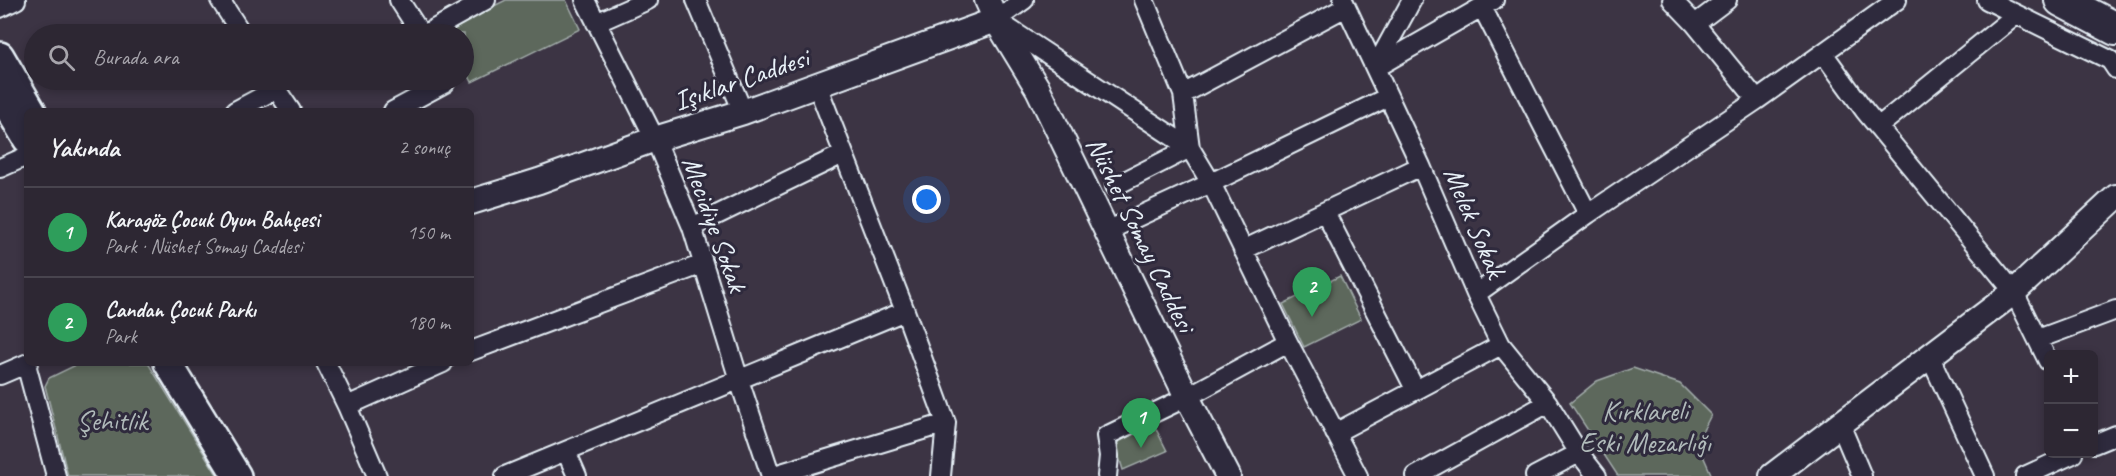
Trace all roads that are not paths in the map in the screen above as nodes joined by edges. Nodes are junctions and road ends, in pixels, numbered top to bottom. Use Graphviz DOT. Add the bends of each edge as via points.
graph roads {
  1 [pos="16,0"];
  2 [pos="220,0"];
  3 [pos="399,0"];
  4 [pos="486,0"];
  5 [pos="585,0"];
  6 [pos="648,0"];
  7 [pos="696,0"];
  8 [pos="1024,0"];
  9 [pos="1144,0"];
  10 [pos="1412,0"];
  11 [pos="1672,0"];
  12 [pos="1727,0"];
  13 [pos="1897,0"];
  14 [pos="1987,0"];
  15 [pos="2061,0"];
  16 [pos="1344,4"];
  17 [pos="1488,4"];
  18 [pos="0,8"];
  19 [pos="991,10"];
  20 [pos="2016,15"];
  21 [pos="596,23"];
  22 [pos="236,24"];
  23 [pos="416,24"];
  24 [pos="442,24"];
  25 [pos="1695,24"];
  26 [pos="2116,29"];
  27 [pos="1823,53"];
  28 [pos="0,56"];
  29 [pos="1375,68"];
  30 [pos="2116,69"];
  31 [pos="817,85"];
  32 [pos="265,90"];
  33 [pos="277,90"];
  34 [pos="433,90"];
  35 [pos="0,94"];
  36 [pos="1183,94"];
  37 [pos="1388,97"];
  38 [pos="1758,100"];
  39 [pos="30,108"];
  40 [pos="239,108"];
  41 [pos="289,108"];
  42 [pos="399,108"];
  43 [pos="743,112"];
  44 [pos="1878,127"];
  45 [pos="24,134"];
  46 [pos="655,139"];
  47 [pos="1190,148"];
  48 [pos="843,154"];
  49 [pos="24,157"];
  50 [pos="1421,166"];
  51 [pos="0,168"];
  52 [pos="1211,183"];
  53 [pos="1115,186"];
  54 [pos="2116,197"];
  55 [pos="474,201"];
  56 [pos="1325,212"];
  57 [pos="1588,214"];
  58 [pos="692,228"];
  59 [pos="1107,231"];
  60 [pos="1243,250"];
  61 [pos="703,264"];
  62 [pos="2014,292"];
  63 [pos="1476,294"];
  64 [pos="2116,310"];
  65 [pos="905,311"];
  66 [pos="2038,339"];
  67 [pos="1288,342"];
  68 [pos="1501,345"];
  69 [pos="474,347"];
  70 [pos="2044,351"];
  71 [pos="1930,357"];
  72 [pos="24,364"];
  73 [pos="28,366"];
  74 [pos="170,366"];
  75 [pos="188,366"];
  76 [pos="327,366"];
  77 [pos="436,366"];
  78 [pos="0,375"];
  79 [pos="739,380"];
  80 [pos="1415,389"];
  81 [pos="1187,397"];
  82 [pos="1548,403"];
  83 [pos="346,406"];
  84 [pos="946,423"];
  85 [pos="1840,424"];
  86 [pos="1335,433"];
  87 [pos="2114,437"];
  88 [pos="2098,443"];
  89 [pos="566,451"];
  90 [pos="1579,453"];
  91 [pos="2063,458"];
  92 [pos="56,476"];
  93 [pos="237,476"];
  94 [pos="255,476"];
  95 [pos="377,476"];
  96 [pos="506,476"];
  97 [pos="577,476"];
  98 [pos="771,476"];
  99 [pos="941,476"];
  100 [pos="1107,476"];
  101 [pos="1228,476"];
  102 [pos="1358,476"];
  103 [pos="1416,476"];
  104 [pos="1535,476"];
  105 [pos="1588,476"];
  106 [pos="1597,476"];
  107 [pos="1772,476"];
  108 [pos="1862,476"];
  109 [pos="1985,476"];
  110 [pos="2025,476"];
  1 -- 18 [label="street"];
  2 -- 22 [label="street"];
  3 -- 23 [label="street"];
  4 -- 24 [label="street"];
  5 -- 21 [label="street, Mecidiye Sokak"];
  6 -- 21 [label="street"];
  7 -- 43 [label="street"];
  8 -- 19 [label="street, Işıklar Caddesi"];
  9 -- 36 [label="street"];
  10 -- 29 [label="street"];
  11 -- 25 [label="street"];
  12 -- 25 [label="street"];
  13 -- 27 [label="street"];
  14 -- 20 [label="street"];
  15 -- 26 [label="highway"];
  16 -- 29 [label="street, Melek Sokak"];
  16 -- 36 [label="street"];
  17 -- 29 [label="street"];
  17 -- 57 [label="street"];
  19 -- 31 [label="street, Işıklar Caddesi"];
  19 -- 47 [label="street"];
  19 -- 59 [label="street, Nüshet Somay Caddesi" via="1038,89"];
  20 -- 30 [label="street" via="2110,60"];
  20 -- 44 [label="street"];
  21 -- 46 [label="street, Mecidiye Sokak"];
  25 -- 38 [label="street"];
  27 -- 38 [label="street"];
  27 -- 44 [label="street"];
  28 -- 39 [label="main road"];
  29 -- 37 [label="street, Melek Sokak"];
  31 -- 43 [label="street, Işıklar Caddesi"];
  31 -- 48 [label="street"];
  32 -- 40 [label="street"];
  33 -- 41 [label="street"];
  34 -- 42 [label="street"];
  35 -- 45 [label="main road"];
  36 -- 47 [label="street"];
  37 -- 50 [label="street, Melek Sokak"];
  37 -- 52 [label="street"];
  38 -- 57 [label="street"];
  43 -- 46 [label="street, Işıklar Caddesi"];
  44 -- 62 [label="street"];
  46 -- 55 [label="street, Işıklar Caddesi"];
  46 -- 58 [label="street, Mecidiye Sokak"];
  47 -- 52 [label="street"];
  47 -- 53 [label="street"];
  48 -- 58 [label="street"];
  48 -- 65 [label="street"];
  49 -- 51 [label="street"];
  50 -- 56 [label="street"];
  50 -- 63 [label="street, Melek Sokak"];
  52 -- 59 [label="street"];
  52 -- 60 [label="street"];
  54 -- 62 [label="street"];
  56 -- 60 [label="street"];
  56 -- 80 [label="street"];
  57 -- 63 [label="street"];
  58 -- 61 [label="street, Mecidiye Sokak"];
  59 -- 81 [label="street, Nüshet Somay Caddesi"];
  60 -- 67 [label="street"];
  61 -- 69 [label="street"];
  61 -- 79 [label="street, Mecidiye Sokak"];
  62 -- 66 [label="street"];
  62 -- 71 [label="street"];
  63 -- 68 [label="street, Melek Sokak"];
  64 -- 66 [label="street"];
  65 -- 79 [label="street"];
  65 -- 84 [label="street"];
  66 -- 70 [label="street"];
  67 -- 81 [label="street"];
  67 -- 86 [label="street"];
  68 -- 80 [label="street"];
  68 -- 82 [label="street, Melek Sokak"];
  71 -- 85 [label="street"];
  71 -- 109 [label="street"];
  72 -- 78 [label="street"];
  73 -- 92 [label="street"];
  74 -- 93 [label="main road"];
  75 -- 94 [label="main road"];
  76 -- 83 [label="street"];
  77 -- 83 [label="street"];
  79 -- 89 [label="street"];
  79 -- 98 [label="street, Mecidiye Sokak"];
  80 -- 86 [label="street"];
  81 -- 100 [label="street" via="1106,436"];
  81 -- 101 [label="street, Nüshet Somay Caddesi"];
  82 -- 90 [label="street, Melek Sokak"];
  82 -- 103 [label="street"];
  83 -- 95 [label="street"];
  84 -- 98 [label="street"];
  84 -- 99 [label="street"];
  85 -- 107 [label="street"];
  85 -- 108 [label="street"];
  86 -- 102 [label="street"];
  87 -- 88 [label="street"];
  89 -- 96 [label="street"];
  89 -- 97 [label="street"];
  90 -- 104 [label="street"];
  90 -- 105 [label="street, Melek Sokak"];
  90 -- 106 [label="street, Melek Sokak"];
  91 -- 110 [label="street"];
}
